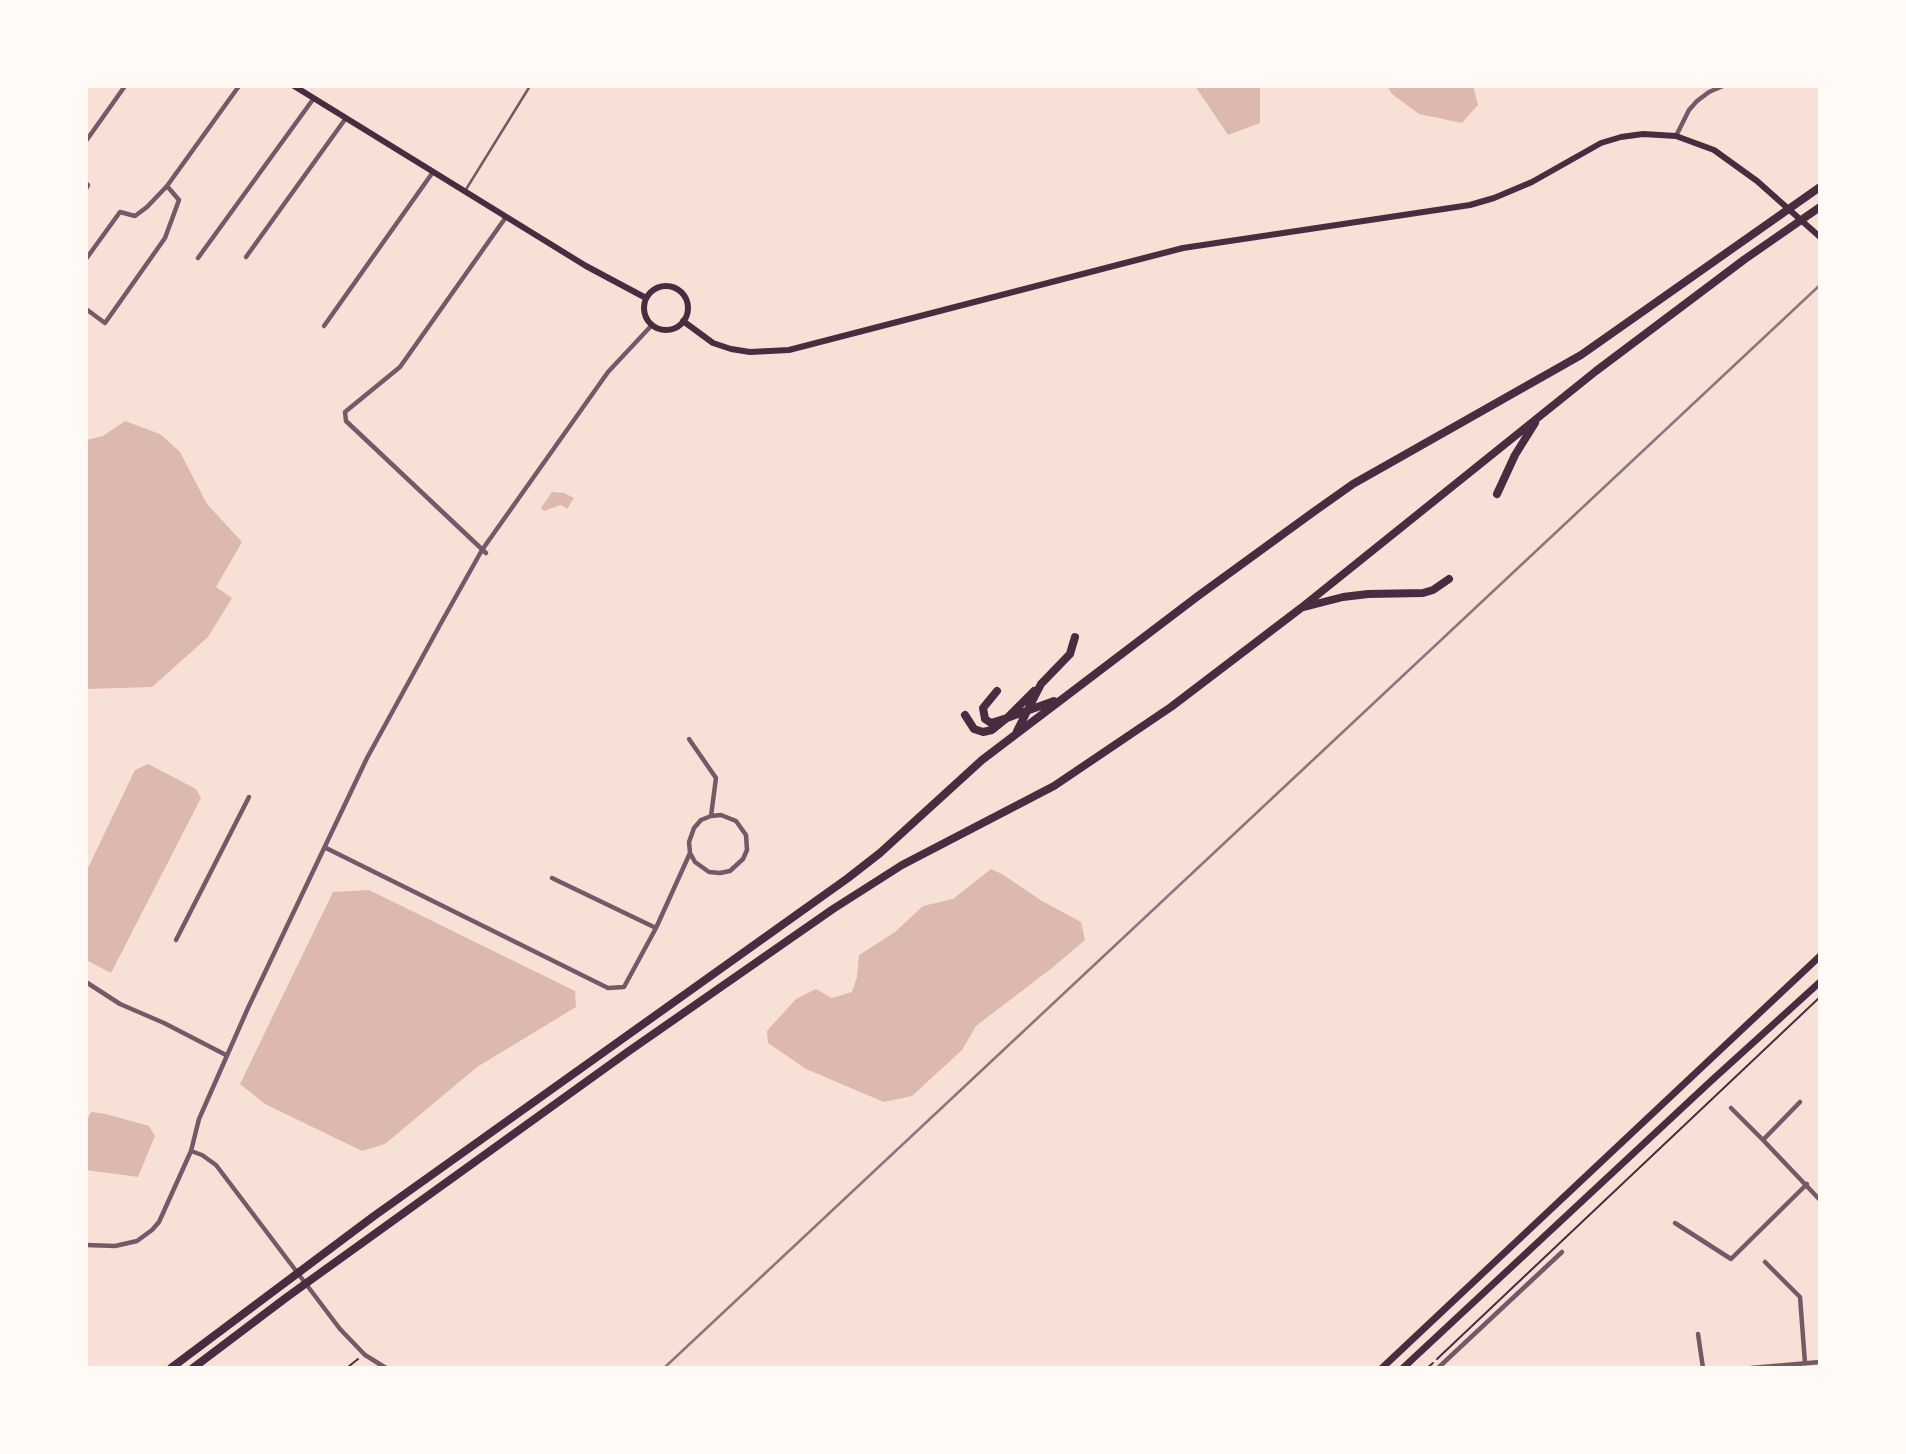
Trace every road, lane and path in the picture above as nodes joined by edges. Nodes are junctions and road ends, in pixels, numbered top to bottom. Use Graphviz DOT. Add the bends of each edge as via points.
graph roads {
  1 [pos="125,86"];
  2 [pos="239,86"];
  3 [pos="294,86"];
  4 [pos="530,86"];
  5 [pos="1723,86"];
  6 [pos="315,98"];
  7 [pos="347,118"];
  8 [pos="1676,136"];
  9 [pos="86,141"];
  10 [pos="433,172"];
  11 [pos="86,183"];
  12 [pos="167,186"];
  13 [pos="1820,187"];
  14 [pos="86,189"];
  15 [pos="465,191"];
  16 [pos="1820,207"];
  17 [pos="506,217"];
  18 [pos="1820,237"];
  19 [pos="246,257"];
  20 [pos="198,258"];
  21 [pos="86,259"];
  22 [pos="646,298"];
  23 [pos="86,309"];
  24 [pos="683,321"];
  25 [pos="652,325"];
  26 [pos="324,326"];
  27 [pos="1538,418"];
  28 [pos="1497,494"];
  29 [pos="484,552"];
  30 [pos="1449,579"];
  31 [pos="1301,608"];
  32 [pos="1075,637"];
  33 [pos="1041,684"];
  34 [pos="997,691"];
  35 [pos="1063,698"];
  36 [pos="1027,711"];
  37 [pos="965,715"];
  38 [pos="1006,718"];
  39 [pos="1014,735"];
  40 [pos="689,739"];
  41 [pos="249,797"];
  42 [pos="711,816"];
  43 [pos="326,848"];
  44 [pos="690,853"];
  45 [pos="551,878"];
  46 [pos="656,928"];
  47 [pos="176,940"];
  48 [pos="1820,956"];
  49 [pos="86,982"];
  50 [pos="1820,982"];
  51 [pos="1820,997"];
  52 [pos="226,1055"];
  53 [pos="1800,1102"];
  54 [pos="1731,1108"];
  55 [pos="1763,1140"];
  56 [pos="191,1151"];
  57 [pos="1807,1184"];
  58 [pos="1820,1200"];
  59 [pos="1675,1223"];
  60 [pos="86,1245"];
  61 [pos="1562,1252"];
  62 [pos="1765,1262"];
  63 [pos="1699,1334"];
  64 [pos="365,1355"];
  65 [pos="1820,1362"];
  66 [pos="1802,1365"];
  67 [pos="171,1368"];
  68 [pos="193,1368"];
  69 [pos="340,1368"];
  70 [pos="386,1368"];
  71 [pos="1382,1368"];
  72 [pos="1404,1368"];
  73 [pos="1427,1368"];
  74 [pos="1438,1368"];
  75 [pos="1703,1368"];
  76 [pos="1751,1368"];
  1 -- 9 [label="street"];
  2 -- 12 [label="street"];
  3 -- 6 [label="main road"];
  4 -- 15 [label="lane"];
  5 -- 8 [label="street" via="1697,101"];
  6 -- 7 [label="main road"];
  6 -- 20 [label="street"];
  7 -- 10 [label="main road"];
  7 -- 19 [label="street"];
  8 -- 18 [label="main road" via="1714,150"];
  8 -- 24 [label="main road" via="1643,134 1610,140 1521,187 1470,205 1183,248 789,350 731,349 713,343"];
  10 -- 15 [label="main road"];
  10 -- 26 [label="street"];
  11 -- 14 [label="street"];
  12 -- 21 [label="street" via="135,216 120,212"];
  12 -- 23 [label="street" via="179,200 165,238 105,323"];
  13 -- 35 [label="highway" via="1581,355 1353,484"];
  15 -- 17 [label="main road"];
  16 -- 27 [label="highway"];
  17 -- 22 [label="main road"];
  17 -- 29 [label="street" via="400,367 345,412 346,421"];
  22 -- 24 [label="main road" via="656,288 678,289 688,308"];
  22 -- 25 [label="main road" via="644,312"];
  24 -- 25 [label="main road" via="665,330"];
  25 -- 29 [label="street" via="608,372"];
  27 -- 28 [label="highway"];
  27 -- 31 [label="highway"];
  29 -- 43 [label="street" via="367,758"];
  30 -- 31 [label="highway" via="1423,593 1343,597"];
  31 -- 68 [label="highway" via="1171,706 1054,786 902,865 833,909"];
  32 -- 33 [label="highway" via="1070,654"];
  33 -- 36 [label="highway"];
  33 -- 38 [label="highway"];
  34 -- 38 [label="highway" via="985,703 983,714 991,723"];
  35 -- 36 [label="highway"];
  35 -- 39 [label="highway"];
  36 -- 38 [label="highway"];
  36 -- 39 [label="highway"];
  37 -- 38 [label="highway" via="974,729 983,732"];
  39 -- 67 [label="highway" via="848,878 385,1208"];
  40 -- 42 [label="street" via="716,778"];
  41 -- 47 [label="street"];
  42 -- 44 [label="street" via="691,832"];
  42 -- 44 [label="street" via="728,816 741,826 747,840 743,859 720,873 709,872"];
  43 -- 46 [label="street" via="608,988 624,986"];
  43 -- 52 [label="street"];
  44 -- 46 [label="street"];
  45 -- 46 [label="street"];
  48 -- 71 [label="main road"];
  49 -- 52 [label="street" via="120,1004"];
  50 -- 72 [label="main road"];
  51 -- 73 [label="path"];
  52 -- 56 [label="street"];
  53 -- 55 [label="street"];
  54 -- 55 [label="street"];
  55 -- 57 [label="street"];
  56 -- 60 [label="street" via="152,1230 127,1244"];
  56 -- 64 [label="street" via="216,1165 322,1306"];
  57 -- 58 [label="street"];
  57 -- 59 [label="street" via="1731,1259"];
  61 -- 74 [label="street"];
  62 -- 66 [label="street" via="1800,1297"];
  63 -- 75 [label="street"];
  64 -- 69 [label="path"];
  64 -- 70 [label="street"];
  65 -- 66 [label="street"];
  66 -- 76 [label="street"];
}
